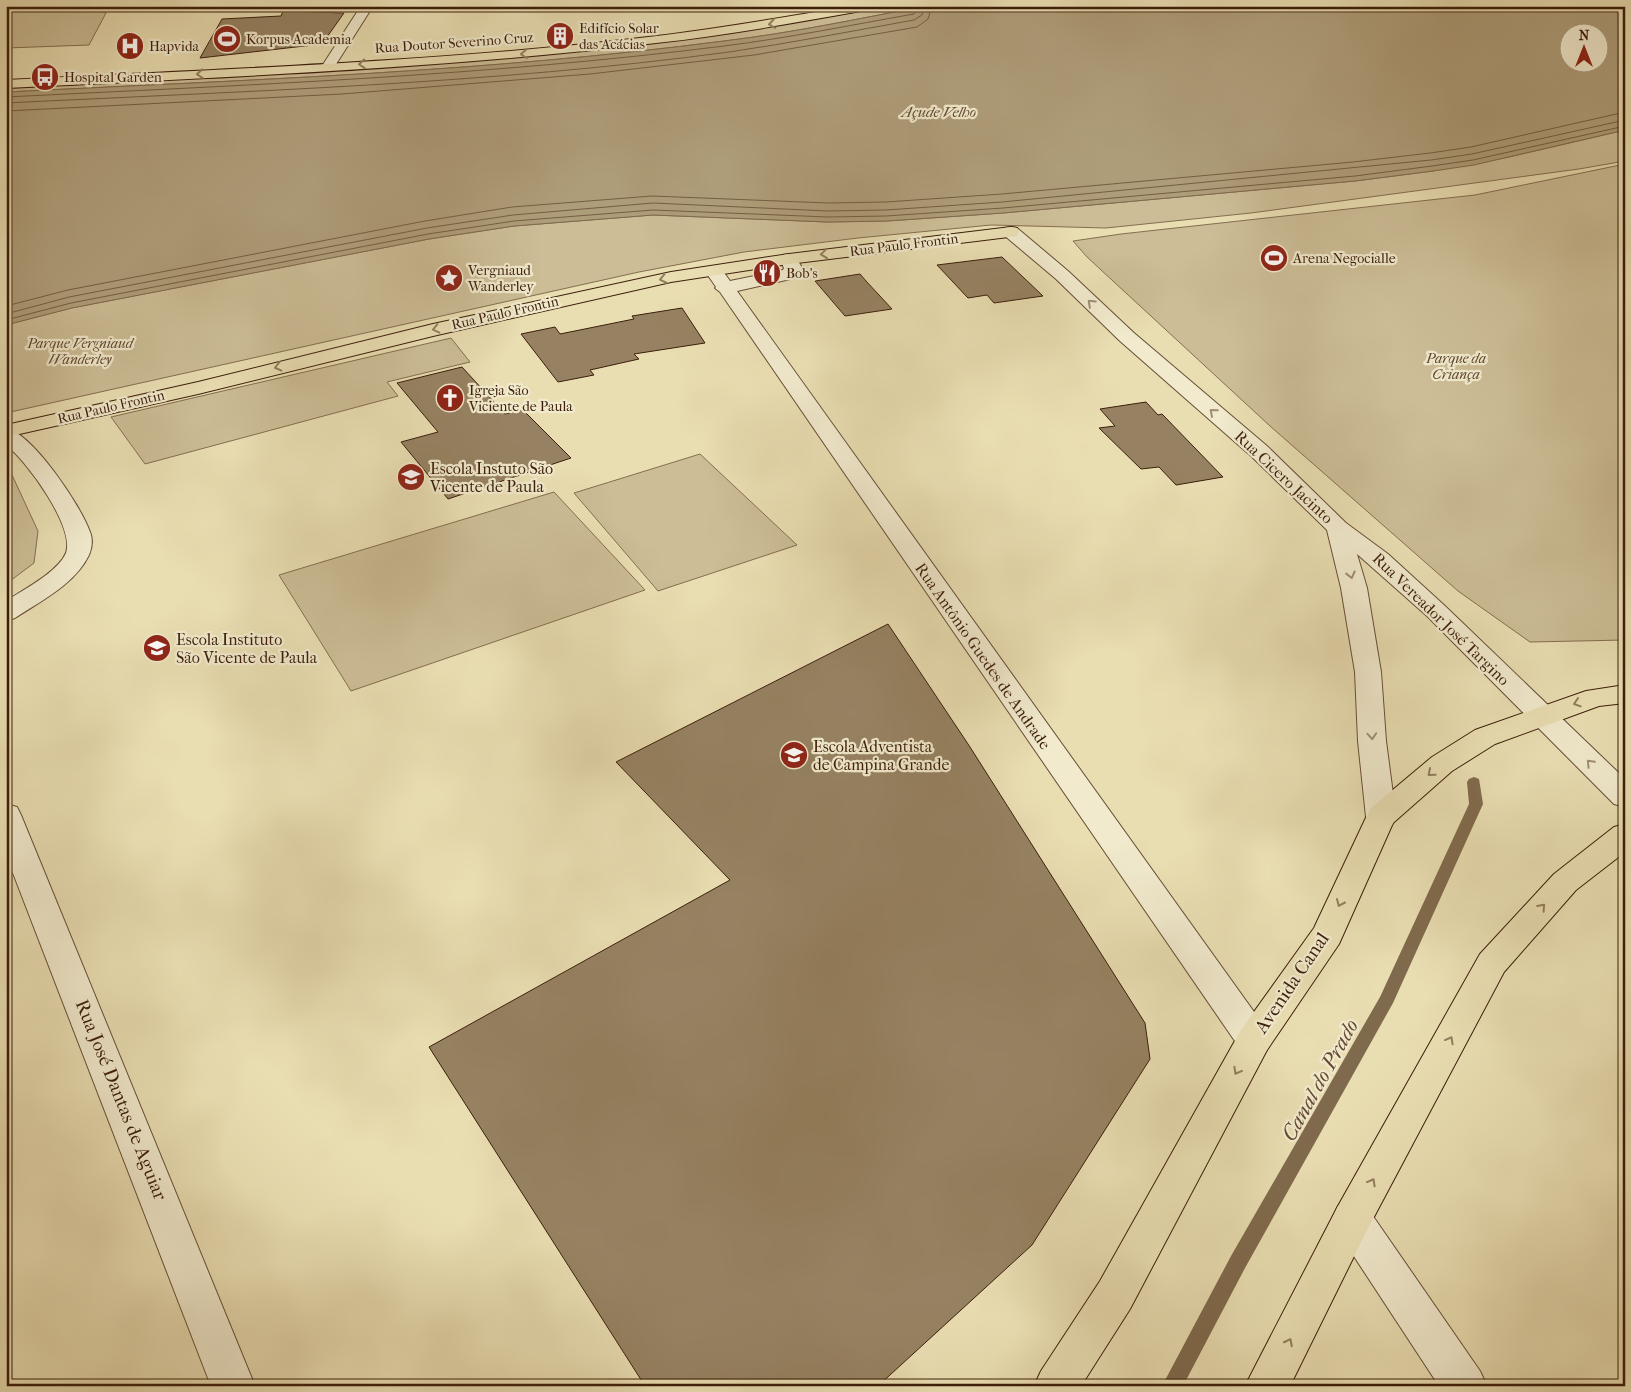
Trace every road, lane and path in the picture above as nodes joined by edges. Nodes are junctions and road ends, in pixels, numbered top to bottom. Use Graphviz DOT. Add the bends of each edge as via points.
graph roads {
  1 [pos="367,6"];
  2 [pos="871,6"];
  3 [pos="328,66"];
  4 [pos="6,84"];
  5 [pos="1011,232"];
  6 [pos="719,279"];
  7 [pos="6,432"];
  8 [pos="1338,528"];
  9 [pos="6,613"];
  10 [pos="1625,694"];
  11 [pos="1542,714"];
  12 [pos="1625,797"];
  13 [pos="6,814"];
  14 [pos="1381,817"];
  15 [pos="1625,835"];
  16 [pos="1254,1040"];
  17 [pos="1352,1218"];
  18 [pos="233,1386"];
  19 [pos="1056,1386"];
  20 [pos="1267,1386"];
  21 [pos="1465,1386"];
  1 -- 3 [label="street"];
  2 -- 3 [label="main road, Rua Doutor Severino Cruz, one-way" via="659,40 536,53"];
  3 -- 4 [label="main road, Rua Doutor Severino Cruz, one-way"];
  5 -- 6 [label="main road, Rua Paulo Frontin, one-way" via="789,259"];
  8 -- 5 [label="street, Rua Cicero Jacinto, one-way" via="1259,451"];
  6 -- 7 [label="main road, Rua Paulo Frontin, one-way" via="671,277"];
  6 -- 16 [label="street, Rua Antônio Guedes de Andrade"];
  7 -- 9 [label="street" via="40,467 78,531 80,543 76,557 66,570"];
  8 -- 11 [label="street, Rua Vereador José Targino" via="1379,559"];
  8 -- 14 [label="street, Rua Cicero Jacinto, one-way" via="1354,588 1368,672"];
  10 -- 11 [label="main road, Avenida Canal, one-way" via="1596,697"];
  12 -- 11 [label="street, Rua Vereador José Targino, one-way"];
  11 -- 14 [label="main road, Avenida Canal, one-way" via="1486,737 1442,764"];
  13 -- 18 [label="street, Rua José Dantas de Aguiar"];
  14 -- 16 [label="main road, Avenida Canal, one-way" via="1326,935"];
  17 -- 15 [label="main road, one-way" via="1492,963 1565,882"];
  16 -- 19 [label="main road, Avenida Canal, one-way" via="1115,1295"];
  20 -- 17 [label="main road, one-way"];
  17 -- 21 [label="street"];
}
